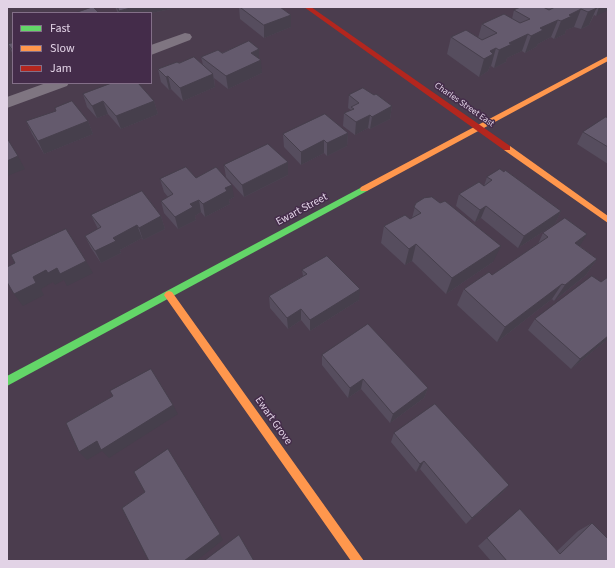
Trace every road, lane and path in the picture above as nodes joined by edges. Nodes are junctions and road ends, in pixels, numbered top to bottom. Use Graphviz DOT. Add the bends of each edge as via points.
graph roads {
  1 [pos="307,7"];
  2 [pos="185,37"];
  3 [pos="152,50"];
  4 [pos="608,58"];
  5 [pos="59,84"];
  6 [pos="7,103"];
  7 [pos="480,128"];
  8 [pos="608,220"];
  9 [pos="169,295"];
  10 [pos="7,381"];
  11 [pos="358,561"];
  1 -- 7 [label="street, Charles Street East"];
  2 -- 3 [label="street"];
  4 -- 7 [label="street, Ewart Street"];
  5 -- 6 [label="street"];
  7 -- 8 [label="street, Charles Street East"];
  7 -- 9 [label="street, Ewart Street"];
  9 -- 10 [label="street, Ewart Street"];
  9 -- 11 [label="street, Ewart Grove"];
}
